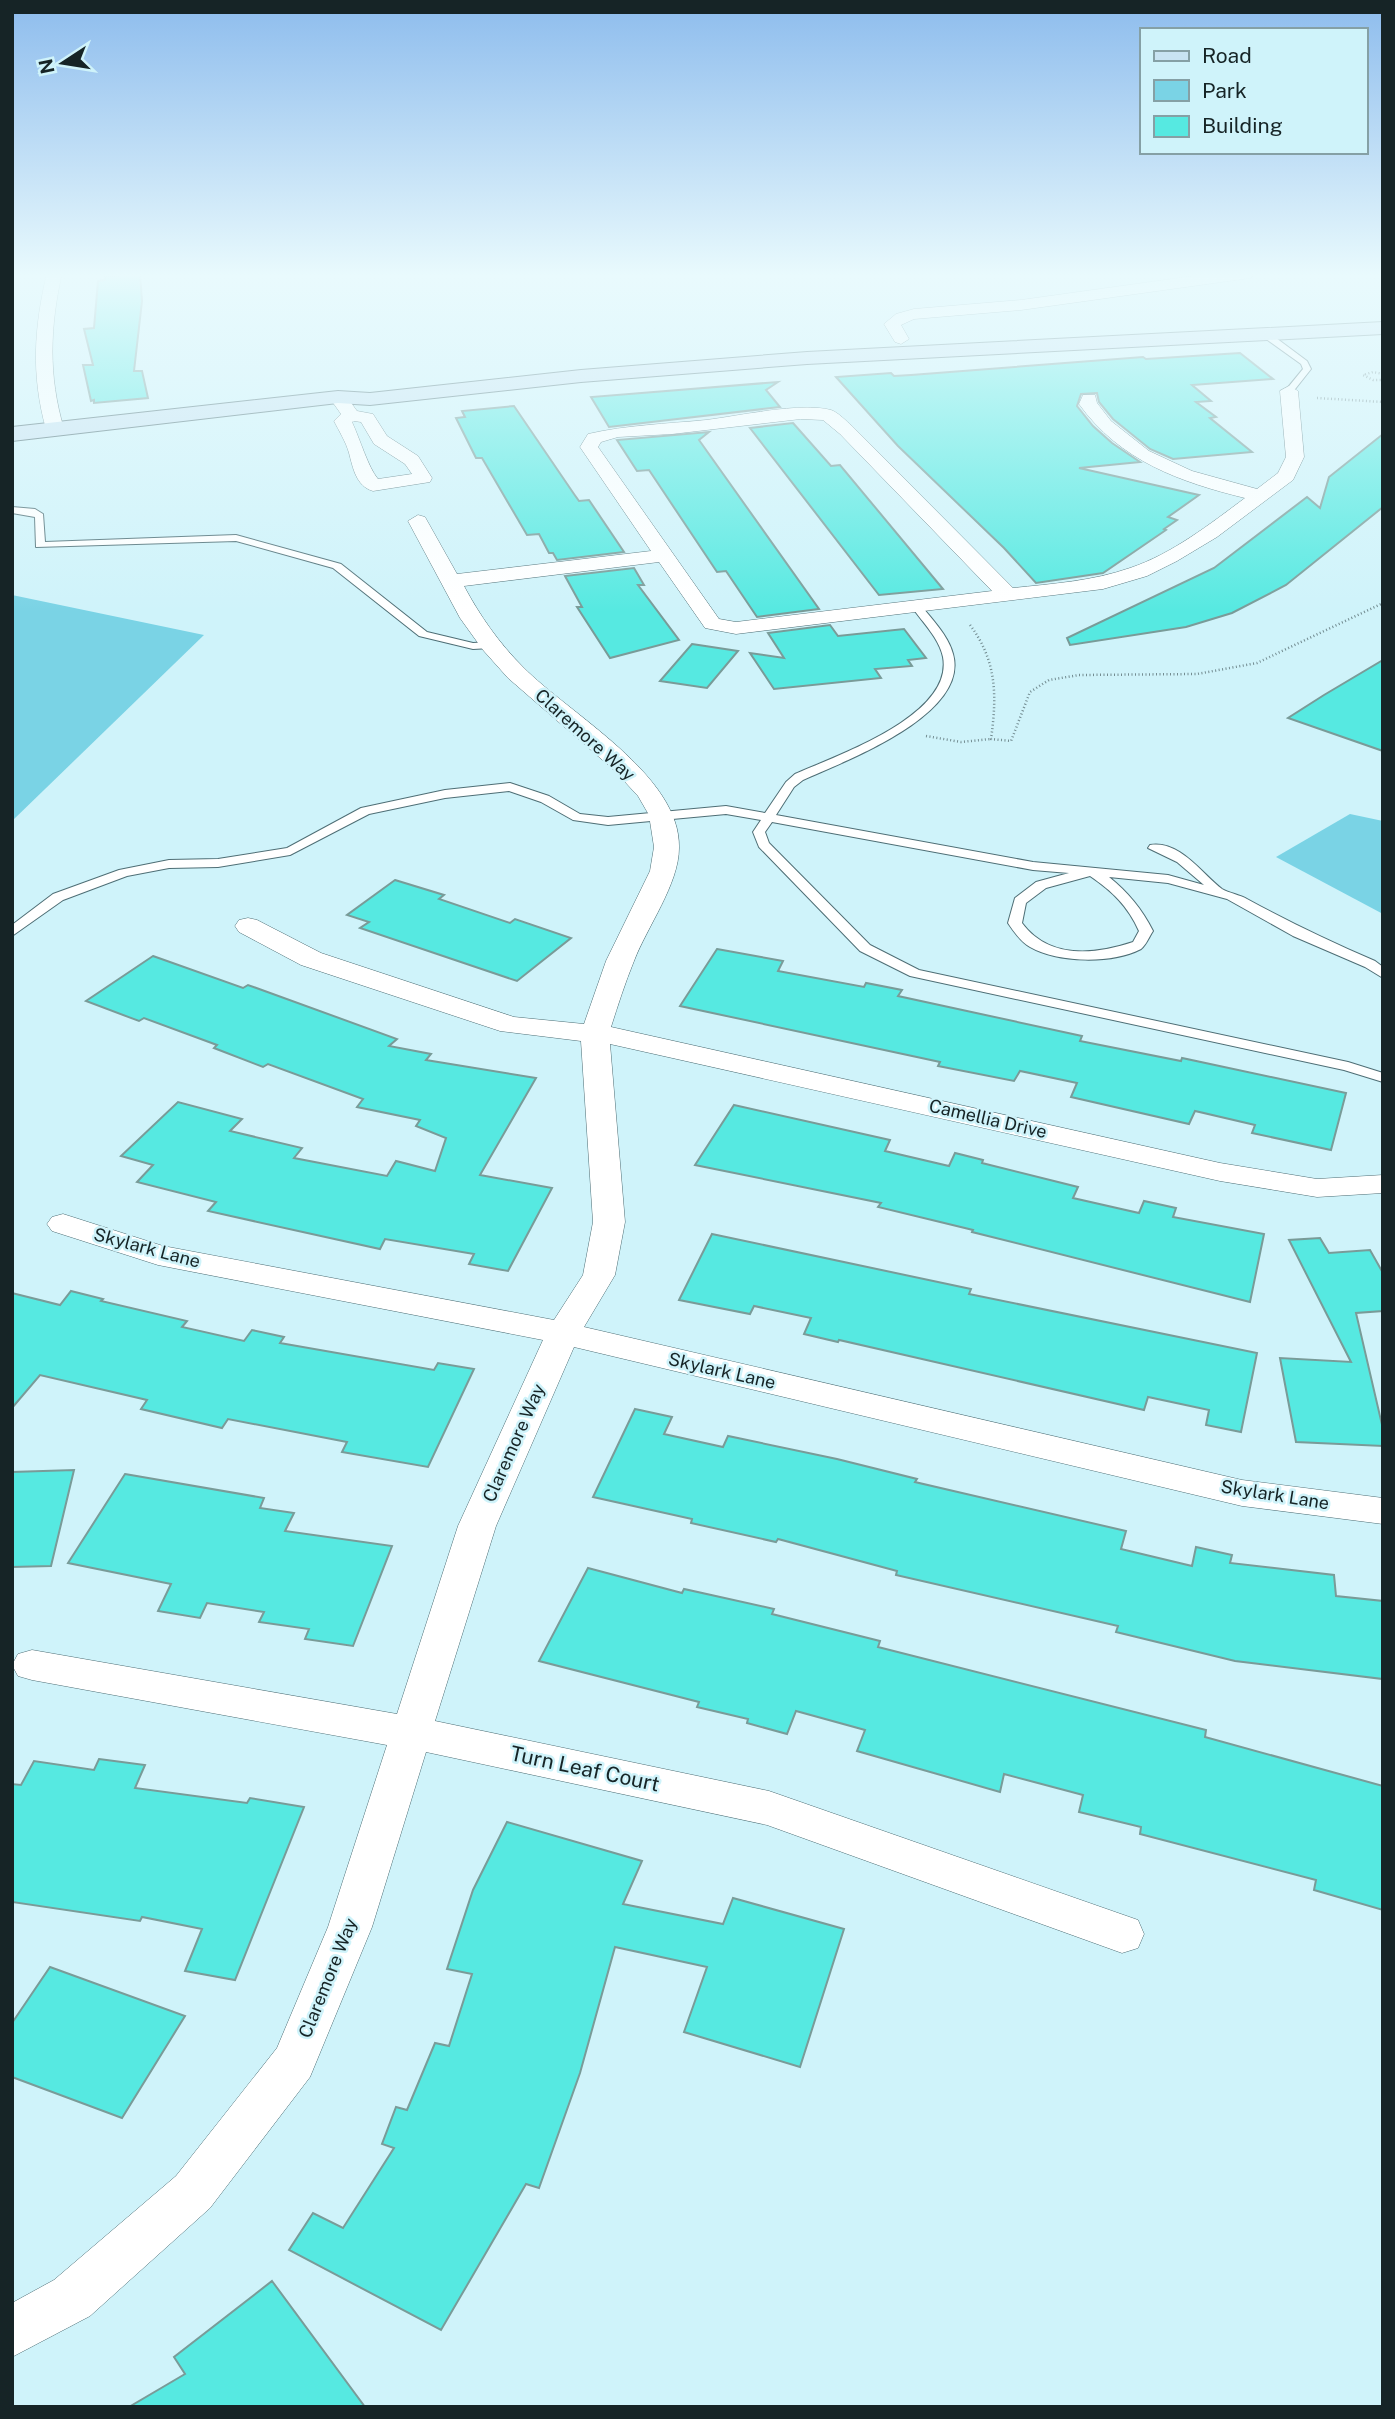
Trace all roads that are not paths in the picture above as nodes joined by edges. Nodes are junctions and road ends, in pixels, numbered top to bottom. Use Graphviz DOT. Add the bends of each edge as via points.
graph roads {
  1 [pos="44,386"];
  2 [pos="389,386"];
  3 [pos="486,386"];
  4 [pos="1293,386"];
  5 [pos="1289,391"];
  6 [pos="338,397"];
  7 [pos="1089,399"];
  8 [pos="351,415"];
  9 [pos="55,429"];
  10 [pos="12,434"];
  11 [pos="423,478"];
  12 [pos="370,482"];
  13 [pos="1258,495"];
  14 [pos="12,510"];
  15 [pos="407,512"];
  16 [pos="666,555"];
  17 [pos="451,581"];
  18 [pos="1008,595"];
  19 [pos="917,607"];
  20 [pos="491,645"];
  21 [pos="661,815"];
  22 [pos="766,818"];
  23 [pos="1154,848"];
  24 [pos="1092,872"];
  25 [pos="1218,892"];
  26 [pos="248,926"];
  27 [pos="12,932"];
  28 [pos="1383,974"];
  29 [pos="595,1032"];
  30 [pos="1383,1078"];
  31 [pos="1383,1184"];
  32 [pos="62,1224"];
  33 [pos="563,1333"];
  34 [pos="1383,1511"];
  35 [pos="32,1665"];
  36 [pos="412,1733"];
  37 [pos="1122,1934"];
  38 [pos="12,2331"];
  1 -- 9 [label="street"];
  2 -- 6 [label="main road"];
  3 -- 6 [label="main road"];
  4 -- 5 [label="lane"];
  5 -- 13 [label="street" via="1295,457 1286,476"];
  6 -- 8 [label="street"];
  6 -- 9 [label="main road"];
  7 -- 13 [label="street" via="1099,419 1144,457 1199,481"];
  8 -- 11 [label="street" via="367,418 380,440 407,454"];
  8 -- 12 [label="street" via="343,421 354,443 383,459"];
  9 -- 10 [label="main road"];
  11 -- 12 [label="street"];
  11 -- 15 [label="street" via="426,498"];
  12 -- 15 [label="street, Claremore Way"];
  13 -- 18 [label="street" via="1210,533 1140,572 1104,583"];
  14 -- 20 [label="lane" via="40,516 40,545 236,538 337,566 423,635 473,646"];
  15 -- 17 [label="street, Claremore Way"];
  16 -- 17 [label="street"];
  16 -- 18 [label="street" via="589,447 594,438 801,414 828,415"];
  16 -- 19 [label="street" via="712,624 736,628"];
  17 -- 20 [label="street, Claremore Way"];
  18 -- 19 [label="street"];
  19 -- 22 [label="lane" via="938,634 949,659 946,682 928,708 896,731 799,777"];
  20 -- 21 [label="street, Claremore Way" via="516,673 622,765"];
  21 -- 22 [label="lane" via="726,810"];
  21 -- 27 [label="lane" via="608,821 577,817 510,787 444,794 365,811 290,851 124,873 58,897"];
  21 -- 29 [label="street, Claremore Way" via="667,846 663,871 620,961"];
  22 -- 24 [label="lane" via="1033,866"];
  22 -- 30 [label="lane" via="760,832 764,844 864,948 915,973 1348,1066"];
  23 -- 25 [label="lane" via="1184,862"];
  24 -- 24 [label="lane" via="1041,885 1020,901 1015,923 1032,943 1071,957 1107,956 1138,945 1146,931 1137,909"];
  24 -- 25 [label="lane" via="1168,879"];
  25 -- 28 [label="lane"];
  26 -- 29 [label="street, Camellia Drive" via="312,959 510,1025"];
  29 -- 31 [label="street, Camellia Drive" via="1220,1172 1317,1188"];
  29 -- 33 [label="street, Claremore Way" via="609,1222 599,1275"];
  32 -- 33 [label="street, Skylark Lane" via="158,1255"];
  33 -- 34 [label="street, Skylark Lane" via="1242,1493"];
  33 -- 36 [label="street, Claremore Way" via="477,1526"];
  35 -- 36 [label="street, Turn Leaf Court"];
  36 -- 37 [label="street, Turn Leaf Court" via="769,1808"];
  36 -- 38 [label="street, Claremore Way" via="351,1927 295,2062 193,2192 72,2298"];
}
